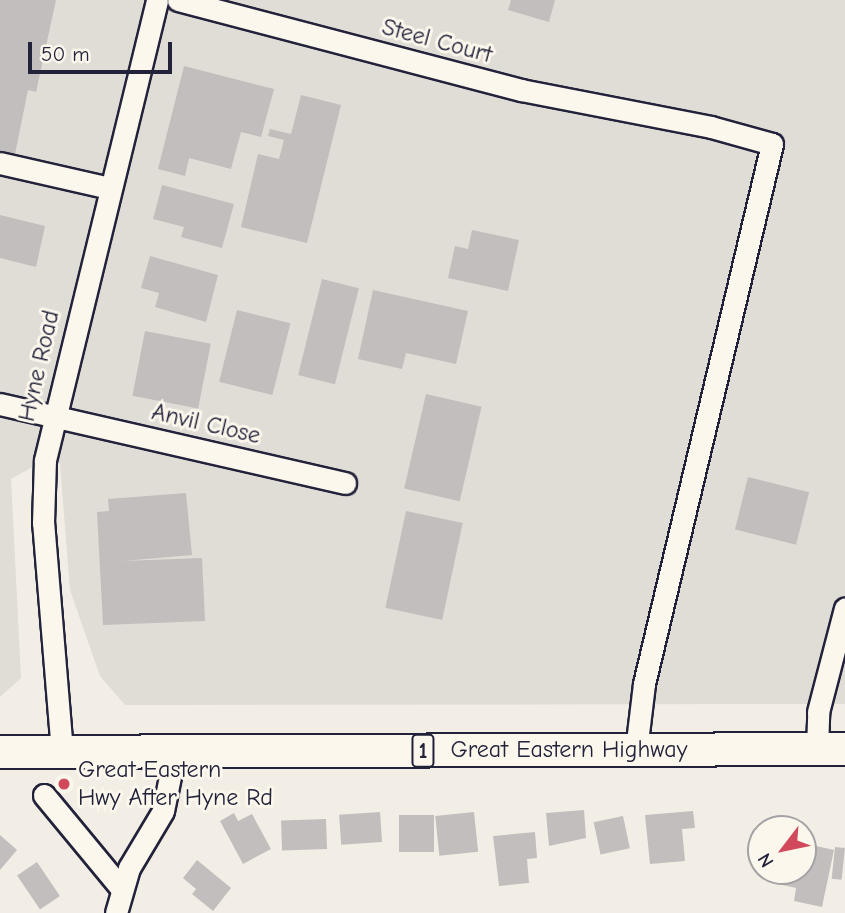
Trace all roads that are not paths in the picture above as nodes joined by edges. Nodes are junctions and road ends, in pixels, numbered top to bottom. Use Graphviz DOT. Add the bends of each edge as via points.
graph roads {
  1 [pos="157,0"];
  2 [pos="178,0"];
  3 [pos="0,163"];
  4 [pos="109,188"];
  5 [pos="0,404"];
  6 [pos="55,415"];
  7 [pos="345,483"];
  8 [pos="845,608"];
  9 [pos="831,749"];
  10 [pos="636,750"];
  11 [pos="0,752"];
  12 [pos="62,752"];
  13 [pos="175,752"];
  14 [pos="44,795"];
  15 [pos="120,887"];
  16 [pos="116,913"];
  1 -- 4 [label="street, Hyne Road"];
  2 -- 10 [label="street, Steel Court" via="521,90 711,127 772,144 644,684"];
  3 -- 4 [label="street"];
  4 -- 6 [label="street, Hyne Road"];
  5 -- 6 [label="street, Anvil Close"];
  6 -- 7 [label="street, Anvil Close"];
  6 -- 12 [label="street, Hyne Road" via="45,460 43,523"];
  8 -- 9 [label="street" via="818,712"];
  9 -- 10 [label="highway, Great Eastern Highway / 1"];
  10 -- 13 [label="highway, Great Eastern Highway / 1"];
  11 -- 12 [label="highway, Great Eastern Highway / 1"];
  12 -- 13 [label="highway, Great Eastern Highway / 1"];
  13 -- 15 [label="street" via="163,811"];
  14 -- 15 [label="street"];
  15 -- 16 [label="street"];
}
